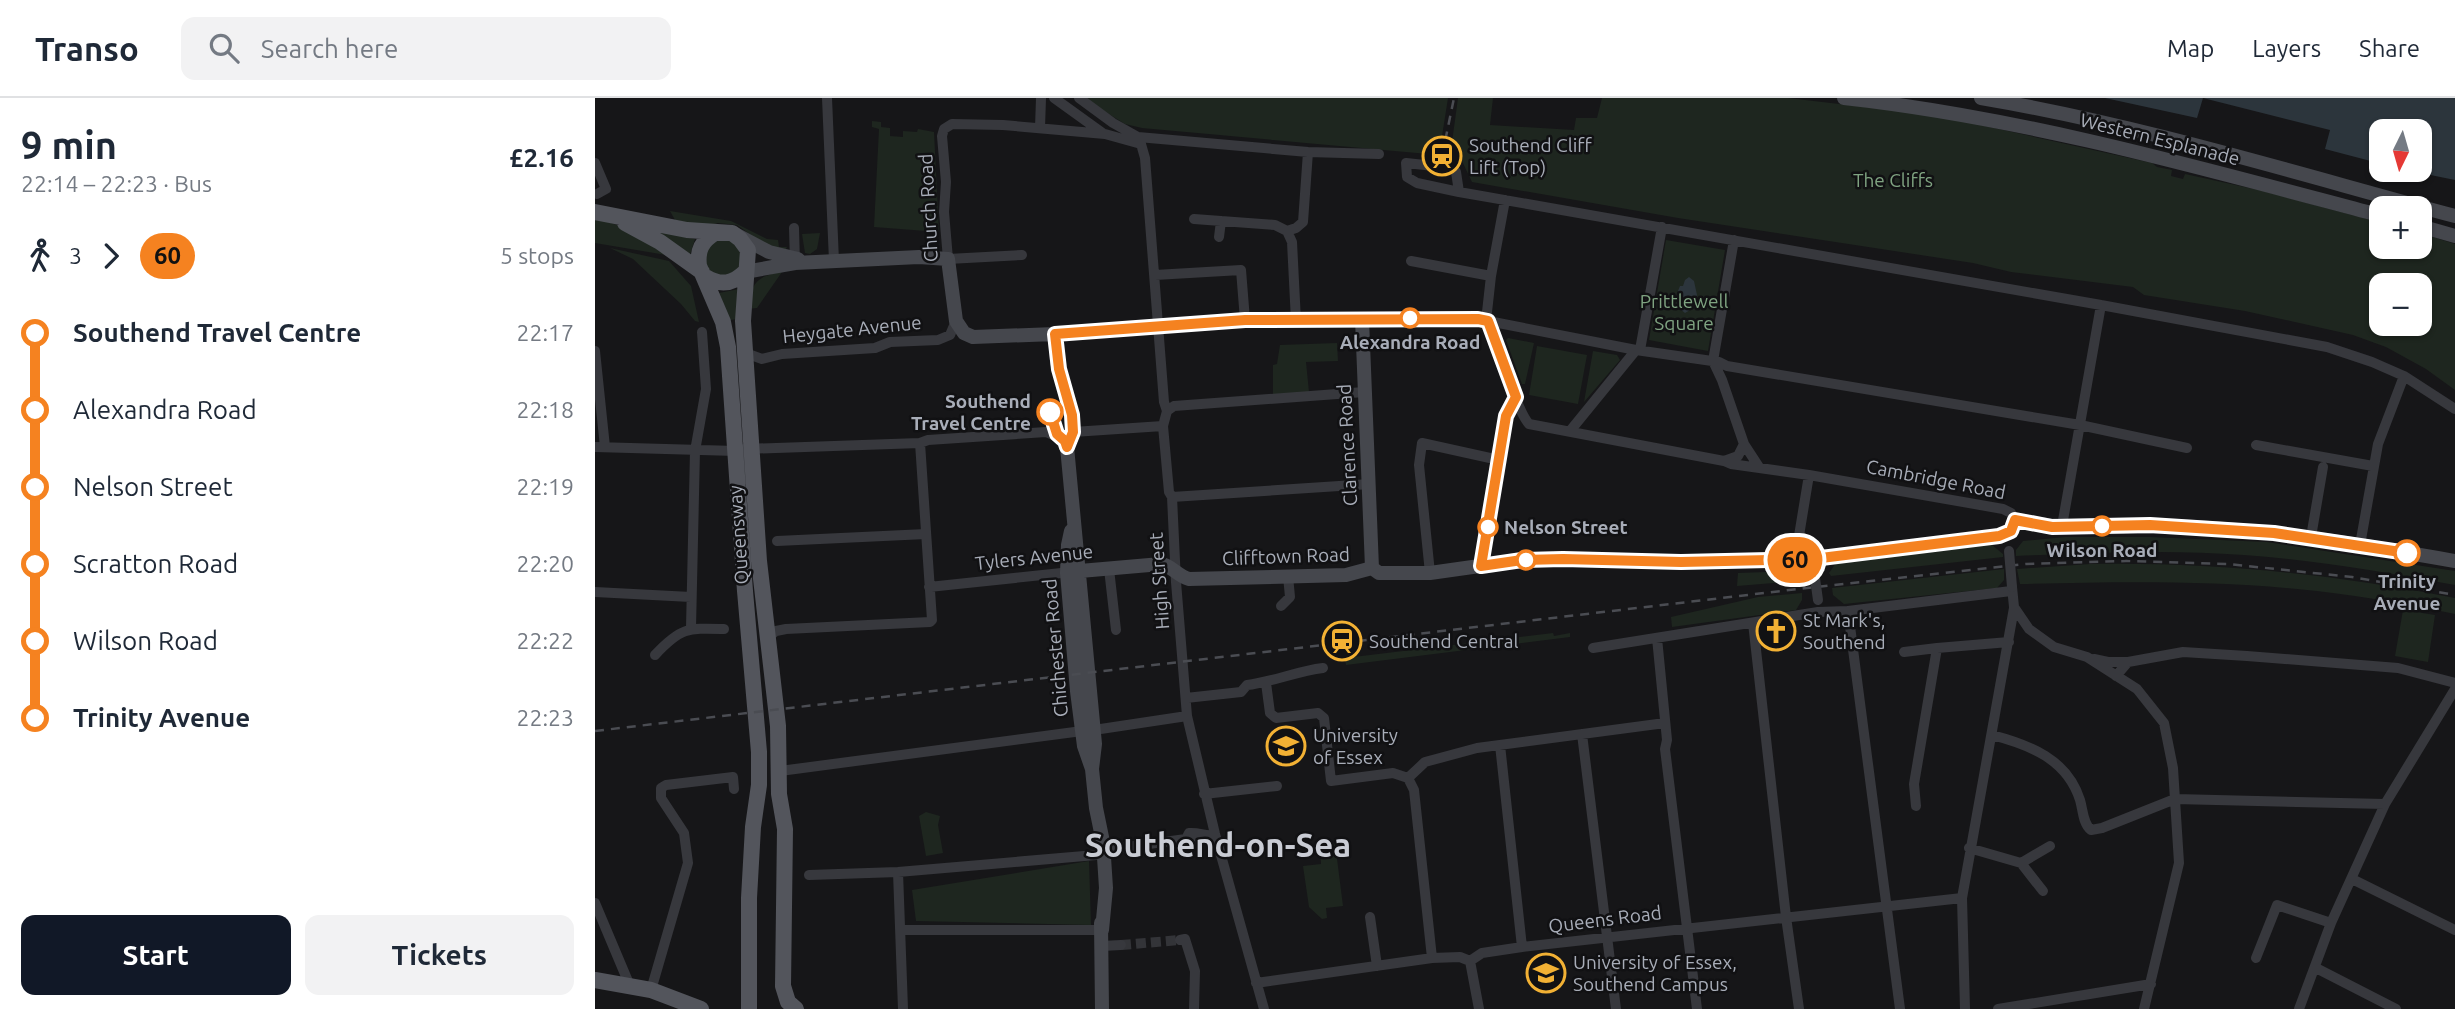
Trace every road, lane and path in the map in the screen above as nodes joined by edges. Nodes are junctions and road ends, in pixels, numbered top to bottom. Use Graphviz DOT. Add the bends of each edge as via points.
graph roads {
  1 [pos="827,98"];
  2 [pos="1041,98"];
  3 [pos="1053,98"];
  4 [pos="1079,98"];
  5 [pos="1844,98"];
  6 [pos="1981,98"];
  7 [pos="1040,128"];
  8 [pos="1105,134"];
  9 [pos="1142,141"];
  10 [pos="1308,152"];
  11 [pos="1379,154"];
  12 [pos="595,163"];
  13 [pos="1459,192"];
  14 [pos="597,194"];
  15 [pos="1506,200"];
  16 [pos="599,213"];
  17 [pos="2369,213"];
  18 [pos="2455,216"];
  19 [pos="1194,219"];
  20 [pos="1221,221"];
  21 [pos="1662,227"];
  22 [pos="794,228"];
  23 [pos="2432,229"];
  24 [pos="1287,231"];
  25 [pos="723,233"];
  26 [pos="2455,236"];
  27 [pos="1219,237"];
  28 [pos="1734,240"];
  29 [pos="1022,255"];
  30 [pos="948,259"];
  31 [pos="795,261"];
  32 [pos="834,261"];
  33 [pos="1411,261"];
  34 [pos="745,272"];
  35 [pos="704,275"];
  36 [pos="1155,275"];
  37 [pos="1491,276"];
  38 [pos="2101,305"];
  39 [pos="1362,319"];
  40 [pos="1245,320"];
  41 [pos="955,321"];
  42 [pos="1296,321"];
  43 [pos="1487,321"];
  44 [pos="1159,327"];
  45 [pos="702,332"];
  46 [pos="1055,334"];
  47 [pos="1638,350"];
  48 [pos="595,351"];
  49 [pos="745,351"];
  50 [pos="1713,361"];
  51 [pos="1723,369"];
  52 [pos="2404,376"];
  53 [pos="1364,392"];
  54 [pos="1516,397"];
  55 [pos="2455,409"];
  56 [pos="1167,411"];
  57 [pos="2080,425"];
  58 [pos="1163,426"];
  59 [pos="1570,431"];
  60 [pos="1066,439"];
  61 [pos="920,443"];
  62 [pos="1744,444"];
  63 [pos="2256,445"];
  64 [pos="600,447"];
  65 [pos="753,449"];
  66 [pos="2187,449"];
  67 [pos="695,451"];
  68 [pos="736,451"];
  69 [pos="1499,460"];
  70 [pos="1724,461"];
  71 [pos="2373,466"];
  72 [pos="1759,467"];
  73 [pos="2323,467"];
  74 [pos="1809,475"];
  75 [pos="1370,484"];
  76 [pos="1172,497"];
  77 [pos="741,509"];
  78 [pos="2015,520"];
  79 [pos="2062,526"];
  80 [pos="926,534"];
  81 [pos="2006,534"];
  82 [pos="2311,537"];
  83 [pos="777,541"];
  84 [pos="2360,545"];
  85 [pos="1794,560"];
  86 [pos="2455,561"];
  87 [pos="1813,565"];
  88 [pos="1481,566"];
  89 [pos="1372,568"];
  90 [pos="1109,569"];
  91 [pos="1073,572"];
  92 [pos="1430,573"];
  93 [pos="1288,576"];
  94 [pos="1176,579"];
  95 [pos="1190,585"];
  96 [pos="929,587"];
  97 [pos="2011,589"];
  98 [pos="595,593"];
  99 [pos="691,597"];
  100 [pos="1281,606"];
  101 [pos="2014,607"];
  102 [pos="1848,611"];
  103 [pos="1818,612"];
  104 [pos="1753,624"];
  105 [pos="691,628"];
  106 [pos="724,629"];
  107 [pos="1116,630"];
  108 [pos="768,637"];
  109 [pos="1657,638"];
  110 [pos="2039,638"];
  111 [pos="2009,639"];
  112 [pos="1593,648"];
  113 [pos="1937,648"];
  114 [pos="1904,652"];
  115 [pos="655,655"];
  116 [pos="2087,657"];
  117 [pos="2128,662"];
  118 [pos="1323,668"];
  119 [pos="2116,676"];
  120 [pos="1265,683"];
  121 [pos="2455,683"];
  122 [pos="2455,689"];
  123 [pos="1186,698"];
  124 [pos="1187,716"];
  125 [pos="1665,723"];
  126 [pos="1088,730"];
  127 [pos="1582,734"];
  128 [pos="1992,735"];
  129 [pos="1500,745"];
  130 [pos="780,771"];
  131 [pos="1408,778"];
  132 [pos="1277,786"];
  133 [pos="734,789"];
  134 [pos="1204,794"];
  135 [pos="2175,799"];
  136 [pos="2385,804"];
  137 [pos="1916,806"];
  138 [pos="1211,835"];
  139 [pos="2050,846"];
  140 [pos="1969,848"];
  141 [pos="1100,852"];
  142 [pos="2021,863"];
  143 [pos="898,872"];
  144 [pos="809,876"];
  145 [pos="2352,879"];
  146 [pos="2043,891"];
  147 [pos="1962,898"];
  148 [pos="595,904"];
  149 [pos="1886,906"];
  150 [pos="1786,917"];
  151 [pos="1370,918"];
  152 [pos="2331,923"];
  153 [pos="1689,927"];
  154 [pos="901,930"];
  155 [pos="1102,930"];
  156 [pos="2455,930"];
  157 [pos="1607,937"];
  158 [pos="1180,940"];
  159 [pos="1121,944"];
  160 [pos="1102,946"];
  161 [pos="1522,947"];
  162 [pos="1432,958"];
  163 [pos="2256,958"];
  164 [pos="1470,961"];
  165 [pos="1377,966"];
  166 [pos="2316,968"];
  167 [pos="595,980"];
  168 [pos="1256,983"];
  169 [pos="2151,984"];
  170 [pos="630,986"];
  171 [pos="651,990"];
  172 [pos="792,1006"];
  173 [pos="701,1009"];
  174 [pos="749,1009"];
  175 [pos="903,1009"];
  176 [pos="1102,1009"];
  177 [pos="1194,1009"];
  178 [pos="1264,1009"];
  179 [pos="1479,1009"];
  180 [pos="1616,1009"];
  181 [pos="1697,1009"];
  182 [pos="1799,1009"];
  183 [pos="1900,1009"];
  184 [pos="1965,1009"];
  185 [pos="1998,1009"];
  186 [pos="2144,1009"];
  187 [pos="2299,1009"];
  188 [pos="2396,1009"];
  1 -- 32 [label="street"];
  2 -- 7 [label="street"];
  3 -- 8 [label="street"];
  4 -- 9 [label="street"];
  5 -- 17 [label="street, Western Esplanade" via="2044,131"];
  6 -- 18 [label="street, Western Esplanade" via="2166,138"];
  7 -- 8 [label="street, Church Road"];
  7 -- 30 [label="street, Church Road" via="952,124 944,130"];
  8 -- 9 [label="street"];
  9 -- 10 [label="street"];
  9 -- 36 [label="street, High Street"];
  10 -- 11 [label="street"];
  10 -- 24 [label="street" via="1303,222"];
  12 -- 14 [label="street" via="606,190"];
  13 -- 13 [label="street" via="1417,183 1407,177 1406,163 1453,168"];
  13 -- 15 [label="street"];
  15 -- 21 [label="street"];
  15 -- 37 [label="street"];
  16 -- 25 [label="main road"];
  16 -- 35 [label="main road" via="647,234"];
  19 -- 20 [label="street"];
  20 -- 24 [label="street" via="1275,225"];
  20 -- 27 [label="street"];
  21 -- 28 [label="street"];
  21 -- 47 [label="street"];
  22 -- 31 [label="street"];
  23 -- 26 [label="street"];
  24 -- 42 [label="street" via="1292,242"];
  25 -- 31 [label="street"];
  25 -- 34 [label="main road, Queensway" via="740,239 748,250"];
  25 -- 35 [label="main road, Queensway" via="707,238 699,252"];
  28 -- 38 [label="street"];
  28 -- 50 [label="street"];
  29 -- 30 [label="street"];
  30 -- 32 [label="street"];
  30 -- 41 [label="street, Church Road"];
  31 -- 32 [label="street"];
  31 -- 34 [label="street"];
  33 -- 37 [label="street"];
  34 -- 35 [label="main road" via="725,284"];
  34 -- 49 [label="main road, Queensway"];
  35 -- 68 [label="main road, Queensway" via="726,332"];
  36 -- 40 [label="street" via="1241,270"];
  36 -- 44 [label="street, High Street"];
  37 -- 43 [label="street"];
  38 -- 52 [label="street" via="2327,347"];
  38 -- 57 [label="street"];
  39 -- 42 [label="street"];
  39 -- 43 [label="street"];
  39 -- 53 [label="street, Clarence Road"];
  40 -- 42 [label="street"];
  40 -- 44 [label="street"];
  41 -- 46 [label="street" via="968,336 983,338"];
  41 -- 49 [label="street, Heygate Avenue" via="950,335 938,340 762,359"];
  43 -- 47 [label="street"];
  43 -- 54 [label="street"];
  44 -- 46 [label="street"];
  44 -- 56 [label="street, High Street"];
  45 -- 67 [label="street" via="706,389"];
  46 -- 60 [label="street, Chichester Road" via="1059,369 1072,410"];
  47 -- 50 [label="street"];
  47 -- 59 [label="street"];
  48 -- 64 [label="street"];
  49 -- 65 [label="main road, Queensway"];
  50 -- 51 [label="street" via="1723,362"];
  51 -- 57 [label="street"];
  51 -- 62 [label="street"];
  52 -- 55 [label="street"];
  52 -- 71 [label="street"];
  53 -- 56 [label="street" via="1174,406"];
  53 -- 75 [label="street, Clarence Road"];
  54 -- 59 [label="street, Cambridge Road" via="1526,421"];
  54 -- 69 [label="street" via="1506,416"];
  56 -- 58 [label="street, High Street"];
  57 -- 66 [label="street"];
  57 -- 79 [label="street"];
  58 -- 60 [label="street"];
  58 -- 76 [label="street, High Street"];
  59 -- 70 [label="street, Cambridge Road"];
  60 -- 61 [label="street" via="1047,432"];
  60 -- 91 [label="street, Chichester Road"];
  61 -- 65 [label="street"];
  61 -- 80 [label="street"];
  62 -- 70 [label="street" via="1738,456"];
  62 -- 72 [label="street"];
  63 -- 71 [label="street"];
  64 -- 67 [label="street"];
  65 -- 77 [label="street" via="745,449"];
  65 -- 108 [label="main road, Queensway"];
  67 -- 68 [label="street"];
  67 -- 99 [label="street"];
  68 -- 77 [label="main road, Queensway"];
  69 -- 88 [label="street"];
  69 -- 92 [label="street" via="1422,443 1419,465"];
  70 -- 72 [label="street, Cambridge Road"];
  71 -- 84 [label="street"];
  72 -- 74 [label="street, Cambridge Road"];
  73 -- 82 [label="street"];
  74 -- 78 [label="street, Cambridge Road" via="2003,509"];
  74 -- 85 [label="street"];
  75 -- 76 [label="street"];
  75 -- 89 [label="street, Clarence Road"];
  76 -- 94 [label="street, High Street"];
  77 -- 174 [label="main road, Queensway" via="759,752 749,898"];
  78 -- 79 [label="street, Cambridge Road"];
  78 -- 81 [label="street"];
  79 -- 82 [label="street, Cambridge Road" via="2195,527"];
  80 -- 83 [label="street"];
  80 -- 96 [label="street"];
  81 -- 87 [label="street, Clifftown Road"];
  81 -- 97 [label="street, bridge"];
  82 -- 84 [label="street, Cambridge Road"];
  84 -- 86 [label="street, Cambridge Road"];
  85 -- 87 [label="street, Clifftown Road"];
  85 -- 88 [label="street, Clifftown Road" via="1563,559"];
  87 -- 103 [label="street, bridge"];
  88 -- 92 [label="street, Clifftown Road"];
  89 -- 92 [label="street, Clifftown Road" via="1379,573"];
  89 -- 93 [label="street, Clifftown Road" via="1346,575"];
  90 -- 91 [label="street, Tylers Avenue"];
  90 -- 94 [label="street, Tylers Avenue" via="1161,564 1170,567"];
  90 -- 107 [label="street"];
  91 -- 96 [label="street, Tylers Avenue"];
  91 -- 126 [label="street, Chichester Road"];
  93 -- 94 [label="street, Clifftown Road"];
  93 -- 100 [label="street" via="1290,597"];
  94 -- 95 [label="street"];
  94 -- 123 [label="street, High Street"];
  96 -- 108 [label="street" via="930,622 786,629"];
  97 -- 101 [label="street"];
  97 -- 102 [label="street"];
  98 -- 99 [label="street"];
  99 -- 105 [label="street"];
  101 -- 110 [label="street"];
  101 -- 111 [label="street"];
  102 -- 103 [label="street"];
  102 -- 149 [label="street"];
  103 -- 104 [label="street"];
  104 -- 109 [label="street"];
  104 -- 150 [label="street"];
  105 -- 106 [label="street"];
  105 -- 115 [label="street" via="672,637"];
  108 -- 130 [label="main road, Queensway"];
  109 -- 112 [label="street"];
  109 -- 125 [label="street"];
  110 -- 111 [label="street" via="2025,633"];
  110 -- 116 [label="street"];
  111 -- 113 [label="street"];
  111 -- 128 [label="street"];
  113 -- 114 [label="street"];
  113 -- 137 [label="street" via="1914,784"];
  116 -- 117 [label="street"];
  116 -- 119 [label="street"];
  117 -- 119 [label="street"];
  117 -- 121 [label="street" via="2183,652 2247,656 2397,668"];
  118 -- 120 [label="street"];
  119 -- 135 [label="street" via="2137,689 2164,723"];
  120 -- 123 [label="street" via="1247,685 1241,692"];
  120 -- 131 [label="street" via="1270,713 1276,718 1318,713 1324,718 1331,781 1393,773"];
  122 -- 136 [label="street"];
  123 -- 124 [label="street, High Street"];
  124 -- 126 [label="street"];
  124 -- 134 [label="street, High Street"];
  125 -- 127 [label="street"];
  125 -- 153 [label="street"];
  126 -- 130 [label="street"];
  126 -- 141 [label="street, Chichester Road"];
  127 -- 129 [label="street"];
  127 -- 157 [label="street"];
  128 -- 135 [label="street" via="2045,755 2063,768 2075,786 2091,830"];
  128 -- 140 [label="street"];
  129 -- 131 [label="street" via="1425,762"];
  129 -- 161 [label="street"];
  130 -- 172 [label="main road, Queensway" via="785,829 783,986"];
  131 -- 162 [label="street" via="1414,790"];
  132 -- 134 [label="street"];
  133 -- 171 [label="street" via="733,777 661,788 661,798 684,832 688,863"];
  134 -- 138 [label="street, High Street"];
  135 -- 136 [label="street"];
  135 -- 169 [label="street" via="2179,863"];
  136 -- 145 [label="street"];
  138 -- 141 [label="street" via="1189,833 1186,839"];
  138 -- 168 [label="street, High Street"];
  139 -- 142 [label="street"];
  140 -- 142 [label="street"];
  140 -- 147 [label="street"];
  141 -- 143 [label="street"];
  141 -- 155 [label="street, Chichester Road" via="1106,888"];
  142 -- 146 [label="street"];
  143 -- 144 [label="street"];
  143 -- 154 [label="street"];
  145 -- 152 [label="street"];
  145 -- 156 [label="street"];
  147 -- 149 [label="street, Queens Road"];
  147 -- 184 [label="street"];
  148 -- 170 [label="street"];
  149 -- 150 [label="street, Queens Road"];
  149 -- 183 [label="street"];
  150 -- 153 [label="street, Queens Road"];
  150 -- 182 [label="street"];
  151 -- 165 [label="street"];
  152 -- 163 [label="street" via="2277,905"];
  152 -- 166 [label="street"];
  153 -- 157 [label="street, Queens Road"];
  153 -- 181 [label="street"];
  154 -- 155 [label="street"];
  154 -- 175 [label="street"];
  155 -- 160 [label="street, Chichester Road"];
  157 -- 161 [label="street, Queens Road"];
  157 -- 180 [label="street"];
  158 -- 177 [label="street" via="1185,939 1195,971"];
  159 -- 160 [label="street"];
  160 -- 176 [label="street, Chichester Road"];
  161 -- 164 [label="street, Queens Road" via="1482,953"];
  162 -- 164 [label="street, Queens Road"];
  162 -- 165 [label="street, Queens Road"];
  164 -- 179 [label="street"];
  165 -- 168 [label="street, Queens Road"];
  166 -- 187 [label="street"];
  166 -- 188 [label="street"];
  167 -- 170 [label="main road"];
  168 -- 178 [label="street, High Street"];
  169 -- 185 [label="street"];
  169 -- 186 [label="street"];
  170 -- 171 [label="main road"];
  171 -- 173 [label="main road"];
}
